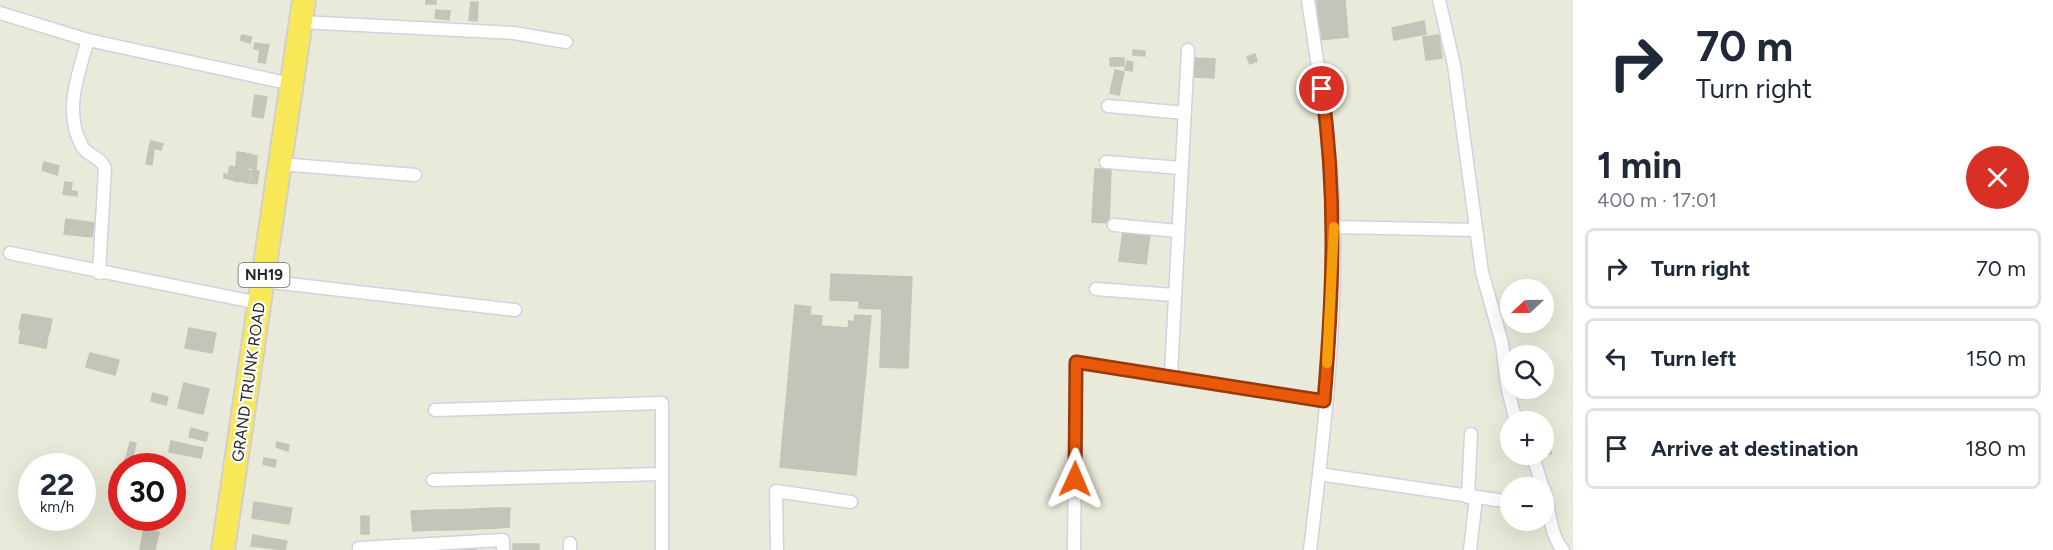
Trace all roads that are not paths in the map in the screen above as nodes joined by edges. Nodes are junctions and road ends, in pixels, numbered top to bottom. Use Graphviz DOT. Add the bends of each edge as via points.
graph roads {
  1 [pos="1308,0"];
  2 [pos="1439,0"];
  3 [pos="303,11"];
  4 [pos="0,13"];
  5 [pos="88,40"];
  6 [pos="566,42"];
  7 [pos="1188,50"];
  8 [pos="292,84"];
  9 [pos="1108,105"];
  10 [pos="1185,113"];
  11 [pos="1106,162"];
  12 [pos="280,164"];
  13 [pos="1182,168"];
  14 [pos="415,175"];
  15 [pos="1114,225"];
  16 [pos="1334,227"];
  17 [pos="1476,230"];
  18 [pos="1177,231"];
  19 [pos="10,253"];
  20 [pos="99,273"];
  21 [pos="1096,289"];
  22 [pos="261,292"];
  23 [pos="1174,295"];
  24 [pos="515,310"];
  25 [pos="1171,374"];
  26 [pos="1324,401"];
  27 [pos="435,410"];
  28 [pos="1513,411"];
  29 [pos="1471,434"];
  30 [pos="662,474"];
  31 [pos="1319,474"];
  32 [pos="433,480"];
  33 [pos="1472,497"];
  34 [pos="1500,500"];
  35 [pos="851,502"];
  36 [pos="1552,531"];
  37 [pos="437,547"];
  38 [pos="359,548"];
  39 [pos="408,548"];
  40 [pos="223,550"];
  41 [pos="503,550"];
  42 [pos="662,550"];
  43 [pos="777,550"];
  44 [pos="1074,550"];
  45 [pos="1310,550"];
  46 [pos="1470,550"];
  47 [pos="1563,550"];
  1 -- 16 [label="street" via="1328,134"];
  2 -- 17 [label="street" via="1454,65"];
  3 -- 6 [label="street"];
  3 -- 8 [label="highway, GRAND TRUNK ROAD / NH19"];
  4 -- 5 [label="street"];
  5 -- 8 [label="street"];
  5 -- 20 [label="street" via="75,84 71,119 83,149 102,160 105,168"];
  7 -- 10 [label="street"];
  8 -- 12 [label="highway, GRAND TRUNK ROAD / NH19"];
  9 -- 10 [label="street"];
  10 -- 13 [label="street"];
  11 -- 13 [label="street"];
  12 -- 14 [label="street"];
  12 -- 22 [label="highway, GRAND TRUNK ROAD / NH19"];
  13 -- 18 [label="street"];
  15 -- 18 [label="street"];
  16 -- 17 [label="street"];
  16 -- 26 [label="street"];
  17 -- 28 [label="street"];
  18 -- 23 [label="street"];
  19 -- 20 [label="street"];
  20 -- 22 [label="street"];
  21 -- 23 [label="street"];
  22 -- 24 [label="street"];
  22 -- 40 [label="highway, GRAND TRUNK ROAD / NH19"];
  23 -- 25 [label="street"];
  25 -- 26 [label="street"];
  25 -- 44 [label="street" via="1076,362"];
  26 -- 31 [label="street"];
  27 -- 30 [label="street" via="662,403"];
  29 -- 33 [label="street"];
  30 -- 32 [label="street"];
  30 -- 42 [label="street"];
  31 -- 33 [label="street"];
  31 -- 45 [label="street"];
  33 -- 34 [label="street"];
  33 -- 46 [label="street"];
  35 -- 43 [label="street" via="776,491"];
  36 -- 47 [label="street"];
  37 -- 39 [label="street"];
  37 -- 41 [label="street" via="503,540"];
  38 -- 39 [label="street"];
}
